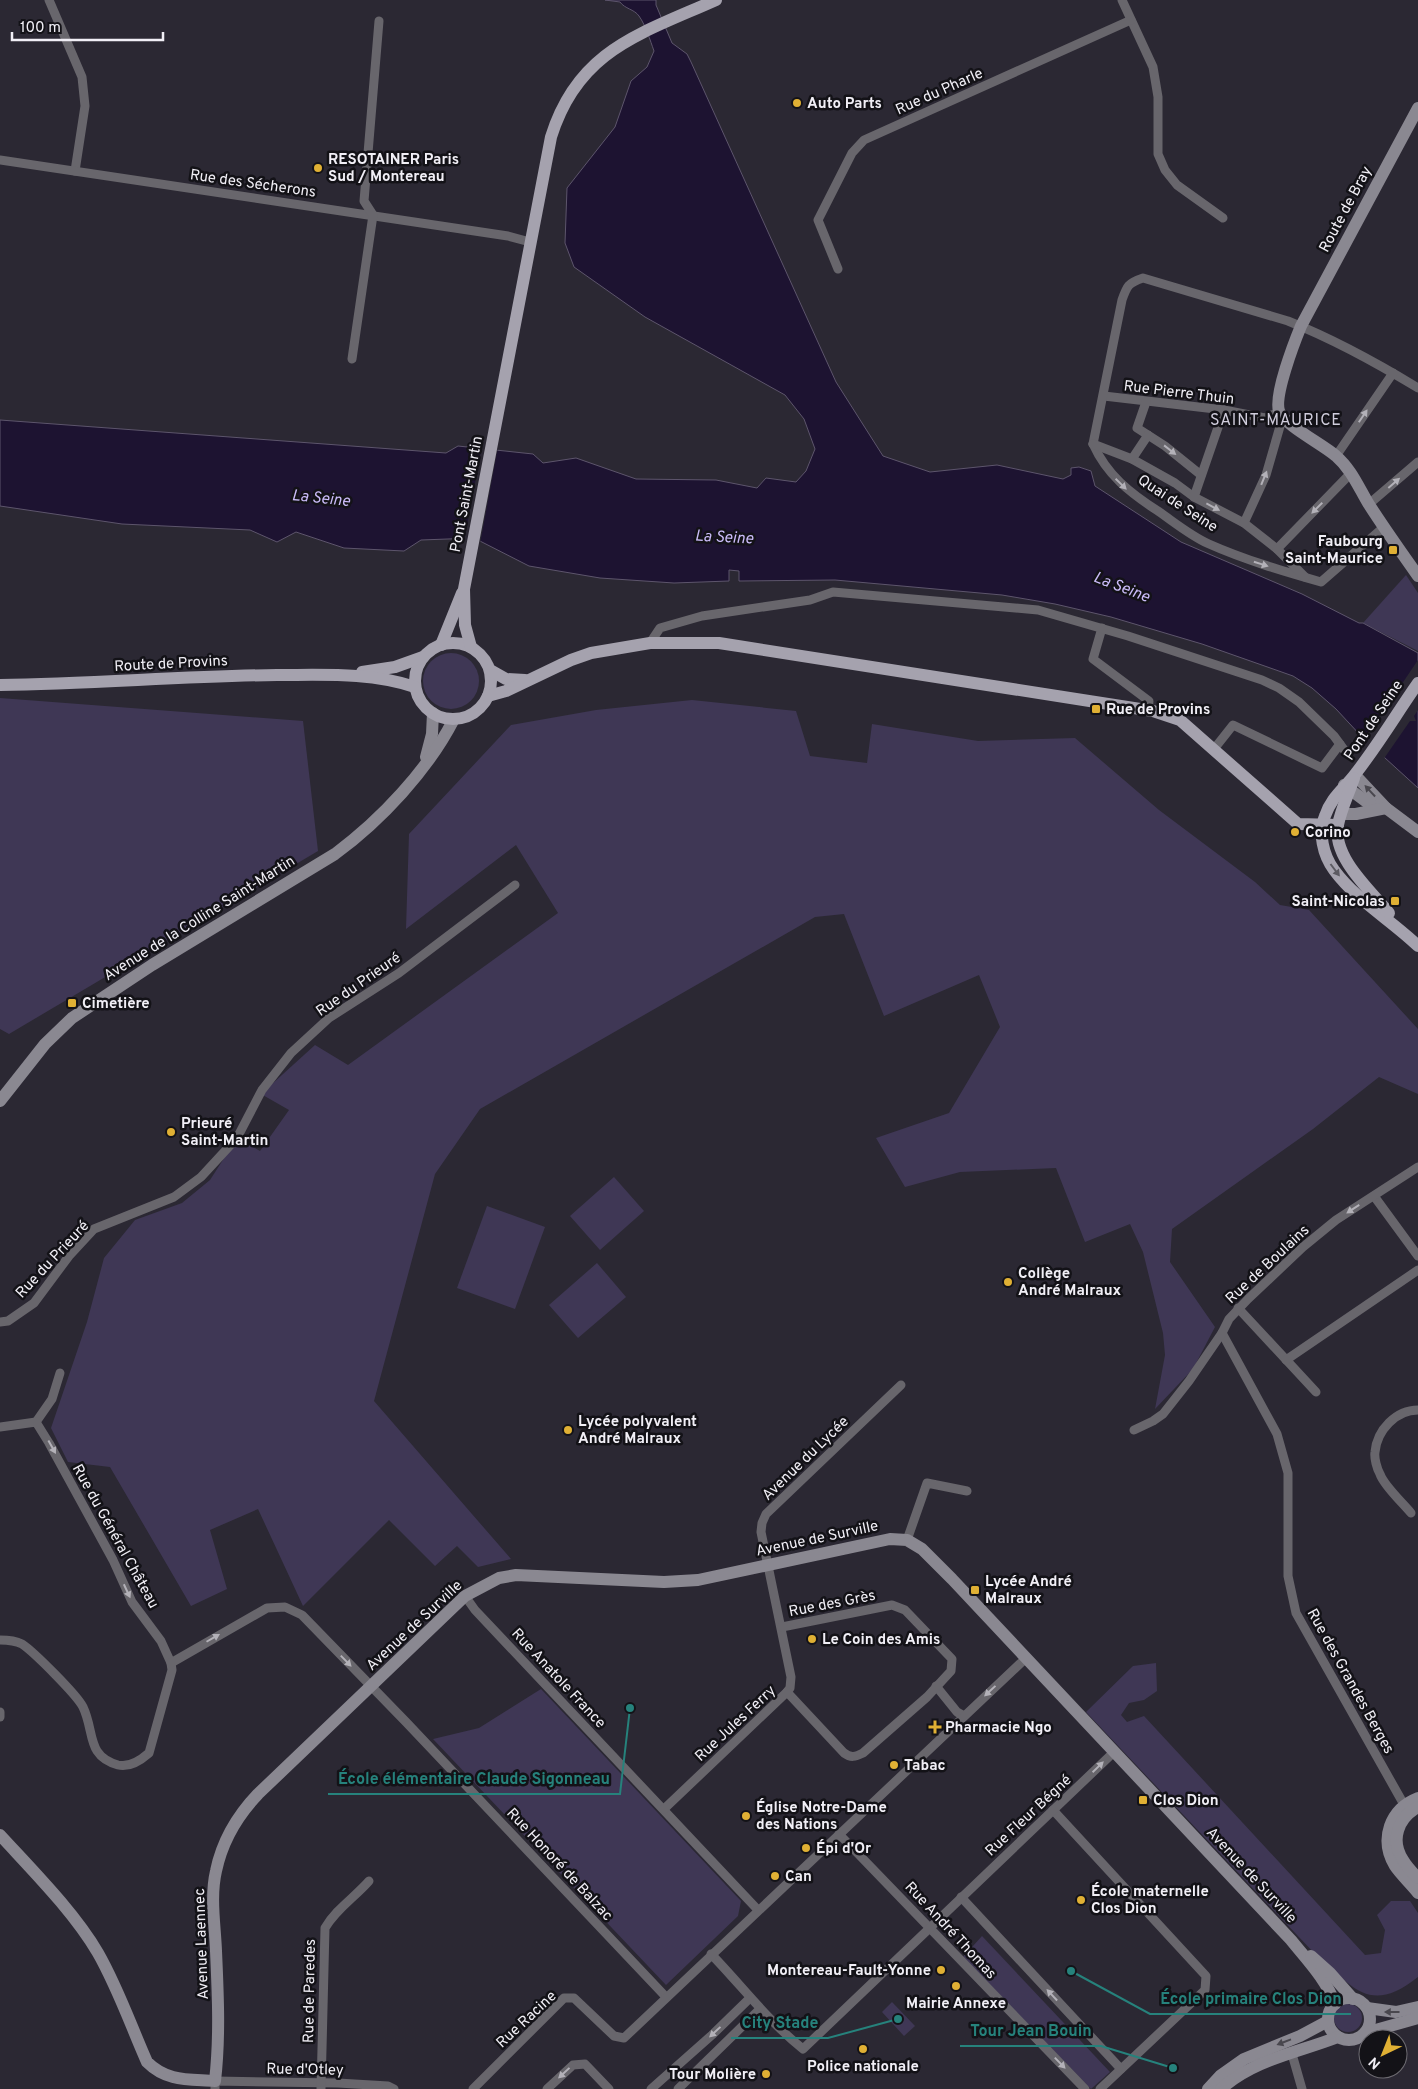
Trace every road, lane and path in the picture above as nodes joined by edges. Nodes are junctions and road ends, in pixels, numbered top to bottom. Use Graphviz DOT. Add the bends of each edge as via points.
graph roads {
  1 [pos="48,0"];
  2 [pos="716,0"];
  3 [pos="1122,0"];
  4 [pos="1131,20"];
  5 [pos="379,21"];
  6 [pos="1418,108"];
  7 [pos="0,160"];
  8 [pos="76,171"];
  9 [pos="373,215"];
  10 [pos="1223,218"];
  11 [pos="530,242"];
  12 [pos="838,268"];
  13 [pos="1301,326"];
  14 [pos="352,359"];
  15 [pos="1393,373"];
  16 [pos="1418,388"];
  17 [pos="1104,396"];
  18 [pos="1146,402"];
  19 [pos="1224,410"];
  20 [pos="1281,414"];
  21 [pos="1148,435"];
  22 [pos="1093,444"];
  23 [pos="1336,456"];
  24 [pos="1132,459"];
  25 [pos="1418,462"];
  26 [pos="1351,473"];
  27 [pos="1201,475"];
  28 [pos="1194,497"];
  29 [pos="1369,504"];
  30 [pos="1244,523"];
  31 [pos="1384,527"];
  32 [pos="1277,548"];
  33 [pos="1418,576"];
  34 [pos="1306,578"];
  35 [pos="464,588"];
  36 [pos="1102,628"];
  37 [pos="650,643"];
  38 [pos="440,644"];
  39 [pos="471,647"];
  40 [pos="423,657"];
  41 [pos="490,670"];
  42 [pos="344,674"];
  43 [pos="528,680"];
  44 [pos="1418,683"];
  45 [pos="0,685"];
  46 [pos="415,688"];
  47 [pos="488,696"];
  48 [pos="1148,710"];
  49 [pos="434,713"];
  50 [pos="454,719"];
  51 [pos="1214,749"];
  52 [pos="421,768"];
  53 [pos="1355,775"];
  54 [pos="1347,788"];
  55 [pos="1381,808"];
  56 [pos="1340,820"];
  57 [pos="1322,825"];
  58 [pos="1418,832"];
  59 [pos="515,885"];
  60 [pos="1414,942"];
  61 [pos="0,1102"];
  62 [pos="1418,1167"];
  63 [pos="1374,1196"];
  64 [pos="1418,1256"];
  65 [pos="1418,1270"];
  66 [pos="1238,1308"];
  67 [pos="0,1322"];
  68 [pos="1222,1333"];
  69 [pos="1286,1360"];
  70 [pos="60,1373"];
  71 [pos="901,1385"];
  72 [pos="1316,1392"];
  73 [pos="1418,1410"];
  74 [pos="36,1422"];
  75 [pos="0,1427"];
  76 [pos="1134,1430"];
  77 [pos="967,1491"];
  78 [pos="1411,1513"];
  79 [pos="907,1540"];
  80 [pos="768,1566"];
  81 [pos="465,1596"];
  82 [pos="782,1627"];
  83 [pos="0,1640"];
  84 [pos="1026,1658"];
  85 [pos="171,1662"];
  86 [pos="371,1686"];
  87 [pos="936,1686"];
  88 [pos="787,1692"];
  89 [pos="0,1712"];
  90 [pos="964,1716"];
  91 [pos="0,1717"];
  92 [pos="1114,1752"];
  93 [pos="1418,1798"];
  94 [pos="1410,1808"];
  95 [pos="664,1809"];
  96 [pos="1053,1810"];
  97 [pos="839,1834"];
  98 [pos="0,1835"];
  99 [pos="1418,1878"];
  100 [pos="369,1881"];
  101 [pos="1418,1893"];
  102 [pos="961,1897"];
  103 [pos="758,1910"];
  104 [pos="928,1928"];
  105 [pos="1291,1940"];
  106 [pos="711,1954"];
  107 [pos="666,1997"];
  108 [pos="750,1998"];
  109 [pos="1353,1999"];
  110 [pos="1335,2004"];
  111 [pos="1418,2007"];
  112 [pos="1367,2008"];
  113 [pos="760,2009"];
  114 [pos="1418,2018"];
  115 [pos="1328,2021"];
  116 [pos="1366,2029"];
  117 [pos="1378,2029"];
  118 [pos="1358,2036"];
  119 [pos="1338,2037"];
  120 [pos="1292,2054"];
  121 [pos="1121,2069"];
  122 [pos="669,2073"];
  123 [pos="215,2085"];
  124 [pos="321,2086"];
  125 [pos="681,2088"];
  126 [pos="394,2089"];
  127 [pos="473,2089"];
  128 [pos="547,2089"];
  129 [pos="609,2089"];
  130 [pos="651,2089"];
  131 [pos="1085,2089"];
  132 [pos="1100,2089"];
  133 [pos="1208,2089"];
  134 [pos="1221,2089"];
  135 [pos="1302,2089"];
  1 -- 8 [label="street" via="82,77 85,106"];
  2 -- 11 [label="main road, Pont Saint-Martin" via="617,46 598,59 581,78 566,98 551,137"];
  3 -- 4 [label="street"];
  4 -- 10 [label="street" via="1153,67 1158,97 1158,154 1165,170 1177,185"];
  4 -- 12 [label="street, Rue du Pharle" via="864,140 852,153 818,220"];
  5 -- 9 [label="street" via="364,201"];
  6 -- 13 [label="street, Route de Bray"];
  7 -- 8 [label="street, Rue des Sécherons"];
  8 -- 9 [label="street, Rue des Sécherons"];
  9 -- 11 [label="street, Rue des Sécherons"];
  9 -- 14 [label="street"];
  11 -- 35 [label="main road, Pont Saint-Martin"];
  13 -- 15 [label="street"];
  13 -- 17 [label="street" via="1143,278 1133,281 1126,287 1122,300"];
  13 -- 20 [label="street, Route de Bray" via="1278,400"];
  15 -- 16 [label="street"];
  23 -- 15 [label="street, one-way"];
  17 -- 18 [label="street, Rue Pierre Thuin"];
  17 -- 22 [label="street"];
  18 -- 19 [label="street, Rue Pierre Thuin"];
  18 -- 21 [label="street" via="1137,428"];
  19 -- 20 [label="street, Rue Pierre Thuin" via="1265,418"];
  19 -- 27 [label="street"];
  20 -- 23 [label="street" via="1295,428"];
  30 -- 20 [label="street, one-way" via="1266,474"];
  21 -- 24 [label="street"];
  21 -- 27 [label="street, one-way"];
  22 -- 24 [label="street"];
  22 -- 34 [label="street, Quai de Seine, one-way" via="1100,460 1118,482 1208,544"];
  23 -- 26 [label="street"];
  24 -- 28 [label="street"];
  29 -- 25 [label="street, one-way"];
  26 -- 29 [label="street"];
  26 -- 32 [label="street, one-way"];
  27 -- 28 [label="street"];
  28 -- 30 [label="street, one-way"];
  29 -- 31 [label="street"];
  30 -- 32 [label="street"];
  31 -- 33 [label="street"];
  31 -- 34 [label="street, Quai de Seine" via="1321,582"];
  32 -- 34 [label="street"];
  35 -- 38 [label="main road"];
  35 -- 39 [label="main road" via="465,625"];
  36 -- 37 [label="street" via="1038,610 832,592 810,600 702,616 660,628"];
  36 -- 48 [label="street" via="1093,659 1149,701"];
  36 -- 51 [label="street" via="1262,680 1299,702 1343,747 1322,768 1234,725"];
  37 -- 43 [label="main road" via="591,653"];
  37 -- 48 [label="main road" via="718,643"];
  38 -- 39 [label="main road" via="456,643"];
  38 -- 40 [label="main road"];
  39 -- 41 [label="main road"];
  40 -- 42 [label="main road" via="395,667"];
  40 -- 46 [label="main road" via="418,666"];
  41 -- 43 [label="main road" via="506,679"];
  41 -- 47 [label="main road"];
  42 -- 45 [label="main road, Route de Provins"];
  42 -- 46 [label="main road" via="394,680"];
  43 -- 47 [label="main road"];
  44 -- 53 [label="main road, Pont de Seine"];
  46 -- 49 [label="main road" via="425,707"];
  47 -- 50 [label="main road" via="474,712"];
  48 -- 51 [label="main road" via="1180,720"];
  49 -- 50 [label="main road"];
  49 -- 52 [label="street, Avenue de la Colline Saint-Martin" via="432,734"];
  50 -- 52 [label="street, Avenue de la Colline Saint-Martin" via="445,737"];
  51 -- 57 [label="main road" via="1298,824"];
  52 -- 61 [label="street, Avenue de la Colline Saint-Martin" via="372,824 335,854 152,965 72,1018 45,1044"];
  53 -- 54 [label="main road, Pont de Seine"];
  55 -- 53 [label="street, one-way"];
  54 -- 55 [label="street"];
  54 -- 56 [label="main road"];
  54 -- 57 [label="main road, Pont de Seine" via="1333,798"];
  55 -- 56 [label="street"];
  55 -- 58 [label="street"];
  56 -- 57 [label="main road"];
  56 -- 60 [label="main road" via="1337,840 1344,859"];
  57 -- 60 [label="main road, one-way" via="1322,843 1333,869"];
  59 -- 67 [label="street, Rue du Prieuré" via="399,973 329,1018 290,1053 262,1090 237,1138 201,1177 174,1197 94,1229 34,1303 8,1321"];
  62 -- 63 [label="street, Rue de Boulains"];
  63 -- 64 [label="street"];
  63 -- 66 [label="street, Rue de Boulains, one-way" via="1315,1237"];
  65 -- 69 [label="street"];
  66 -- 68 [label="street, Rue de Boulains"];
  66 -- 69 [label="street"];
  68 -- 76 [label="street, Rue de Boulains" via="1162,1414"];
  68 -- 94 [label="street, Rue des Grandes Berges" via="1277,1434 1288,1474 1288,1576 1296,1614"];
  69 -- 72 [label="street"];
  70 -- 74 [label="street" via="52,1400"];
  71 -- 80 [label="street, Avenue du Lycée" via="766,1514 761,1532"];
  73 -- 78 [label="street" via="1401,1413 1389,1423 1381,1433 1374,1453 1380,1476"];
  74 -- 75 [label="street"];
  74 -- 85 [label="street, Rue du Général Château, one-way" via="113,1560 132,1602 161,1641"];
  77 -- 79 [label="street" via="927,1483"];
  79 -- 80 [label="street, Avenue de Surville" via="890,1539"];
  79 -- 84 [label="street, Avenue de Surville" via="922,1549"];
  80 -- 81 [label="street, Avenue de Surville" via="698,1580 664,1582 516,1575 498,1578"];
  80 -- 82 [label="street, Avenue du Lycée"];
  81 -- 86 [label="street, Avenue de Surville"];
  81 -- 95 [label="street, Rue Anatole France"];
  82 -- 87 [label="street, Rue des Grès" via="892,1605 905,1610 952,1659 951,1670"];
  82 -- 88 [label="street, Avenue du Lycée" via="791,1677"];
  83 -- 85 [label="street" via="21,1643 39,1658 83,1706 95,1748 105,1761 122,1766 140,1761 149,1753 172,1670"];
  84 -- 90 [label="street, Rue Racine, one-way"];
  84 -- 92 [label="street, Avenue de Surville"];
  85 -- 86 [label="street, one-way" via="267,1608 285,1606 302,1615"];
  86 -- 107 [label="street, Rue Honoré de Balzac"];
  86 -- 123 [label="street, Avenue Laennec" via="247,1806 223,1848 213,1896 219,2007"];
  87 -- 88 [label="street, Rue Jules Ferry" via="855,1757 844,1753"];
  87 -- 90 [label="street"];
  88 -- 95 [label="street, Rue Jules Ferry"];
  89 -- 91 [label="street"];
  90 -- 97 [label="street, Rue Racine"];
  96 -- 92 [label="street, Rue Fleur Bégné, one-way"];
  92 -- 105 [label="street, Avenue de Surville"];
  93 -- 94 [label="street"];
  94 -- 99 [label="street" via="1400,1824 1398,1848 1403,1861"];
  94 -- 101 [label="street" via="1396,1812 1388,1835 1389,1850 1395,1865"];
  95 -- 103 [label="street, Rue Anatole France"];
  96 -- 102 [label="street, Rue Fleur Bégné"];
  96 -- 121 [label="street" via="1206,1976 1205,1990"];
  97 -- 103 [label="street, Rue Racine"];
  97 -- 104 [label="street, Rue André Thomas"];
  98 -- 123 [label="street" via="69,1912 98,1952 147,2062 171,2078"];
  100 -- 124 [label="street, Rue de Paredes" via="334,1913 324,1928"];
  102 -- 104 [label="street, Rue Fleur Bégné"];
  121 -- 102 [label="street, one-way"];
  103 -- 106 [label="street, Rue Racine"];
  104 -- 113 [label="street, Rue Fleur Bégné" via="802,2049"];
  104 -- 131 [label="street, Rue André Thomas, one-way"];
  105 -- 109 [label="street, Avenue de Surville" via="1330,1973"];
  105 -- 110 [label="street, Avenue de Surville" via="1323,1980"];
  106 -- 107 [label="street, Rue Racine"];
  106 -- 108 [label="street"];
  107 -- 127 [label="street, Rue Racine" via="624,2038 614,2036 574,1998 564,1998"];
  108 -- 113 [label="street"];
  108 -- 122 [label="street, one-way"];
  109 -- 110 [label="street" via="1340,2000"];
  109 -- 112 [label="street, Avenue de Surville"];
  110 -- 115 [label="street"];
  111 -- 112 [label="street, Avenue de Surville, one-way" via="1396,2012"];
  112 -- 116 [label="street" via="1370,2021"];
  113 -- 125 [label="street"];
  114 -- 117 [label="street"];
  115 -- 119 [label="street"];
  115 -- 133 [label="street, one-way" via="1244,2059"];
  118 -- 119 [label="street" via="1352,2040"];
  119 -- 120 [label="street"];
  120 -- 134 [label="street" via="1244,2071"];
  120 -- 135 [label="street"];
  121 -- 132 [label="street"];
  122 -- 125 [label="street"];
  122 -- 130 [label="street"];
  123 -- 124 [label="street, Rue d'Otley"];
  124 -- 126 [label="street, Rue d'Otley" via="388,2086"];
  129 -- 128 [label="street, one-way" via="584,2064 573,2065"];
}
